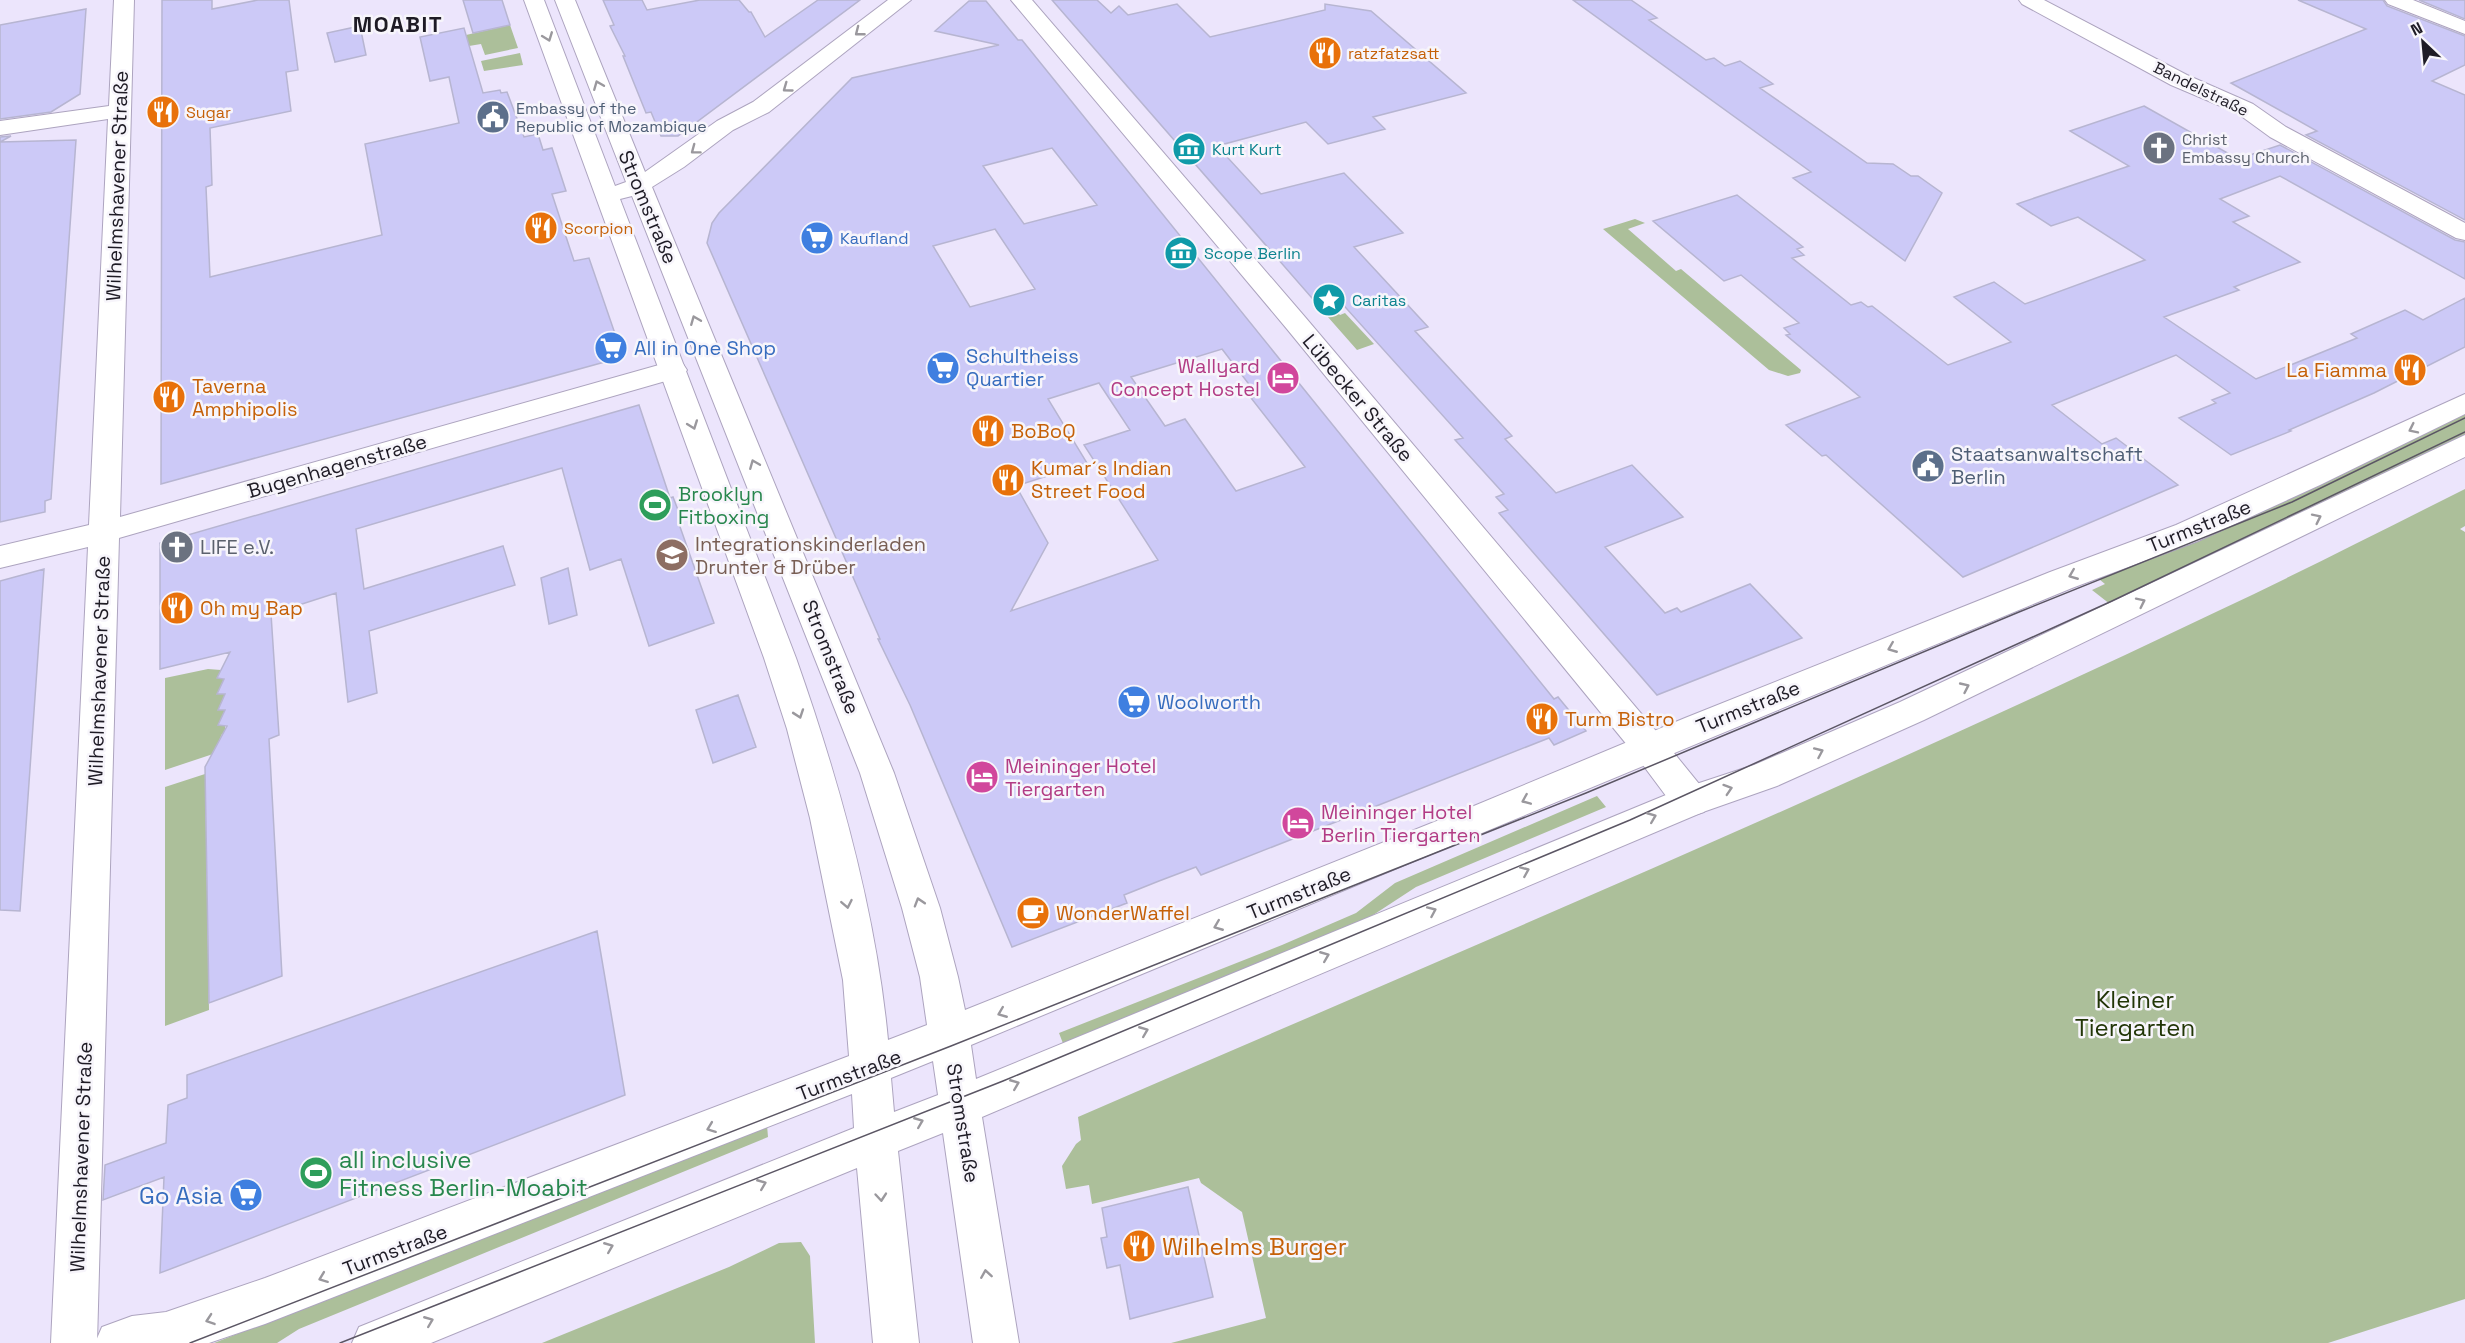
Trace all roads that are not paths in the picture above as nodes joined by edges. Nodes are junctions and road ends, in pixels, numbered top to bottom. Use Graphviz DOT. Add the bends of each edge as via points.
graph roads {
  1 [pos="124,0"];
  2 [pos="534,0"];
  3 [pos="565,0"];
  4 [pos="901,0"];
  5 [pos="1021,0"];
  6 [pos="2029,0"];
  7 [pos="2395,0"];
  8 [pos="2465,28"];
  9 [pos="761,107"];
  10 [pos="120,111"];
  11 [pos="0,128"];
  12 [pos="690,178"];
  13 [pos="637,201"];
  14 [pos="2465,233"];
  15 [pos="673,370"];
  16 [pos="2465,402"];
  17 [pos="2465,445"];
  18 [pos="104,532"];
  19 [pos="0,556"];
  20 [pos="1649,747"];
  21 [pos="1691,801"];
  22 [pos="949,1034"];
  23 [pos="870,1067"];
  24 [pos="960,1105"];
  25 [pos="877,1139"];
  26 [pos="74,1343"];
  27 [pos="118,1343"];
  28 [pos="375,1343"];
  29 [pos="896,1343"];
  30 [pos="996,1343"];
  1 -- 10 [label="main road, Wilhelmshavener Straße"];
  2 -- 13 [label="main road, Stromstraße, one-way"];
  13 -- 3 [label="main road, Stromstraße, one-way" via="627,159"];
  4 -- 9 [label="main road, one-way"];
  5 -- 20 [label="main road, Lübecker Straße"];
  6 -- 14 [label="main road, Bandelstraße" via="2179,80 2203,87"];
  7 -- 8 [label="main road"];
  9 -- 12 [label="main road" via="763,116"];
  9 -- 13 [label="main road, one-way" via="744,113 682,160"];
  10 -- 11 [label="main road"];
  10 -- 18 [label="main road, Wilhelmshavener Straße"];
  13 -- 15 [label="main road, Stromstraße"];
  22 -- 13 [label="main road, Stromstraße, one-way" via="921,908 877,773"];
  15 -- 18 [label="main road, Bugenhagenstraße"];
  15 -- 23 [label="main road, Stromstraße, one-way" via="804,729 836,847 863,980"];
  16 -- 20 [label="main road, Turmstraße, one-way" via="2187,533"];
  21 -- 17 [label="main road, Turmstraße, one-way" via="1765,776 1912,711"];
  18 -- 19 [label="main road, Bugenhagenstraße"];
  18 -- 26 [label="main road, Wilhelmshavener Straße"];
  20 -- 21 [label="main road, Lübecker Straße"];
  20 -- 22 [label="main road, Turmstraße, one-way"];
  24 -- 21 [label="main road, Turmstraße, one-way"];
  22 -- 23 [label="main road, Turmstraße"];
  22 -- 24 [label="main road, Stromstraße"];
  23 -- 25 [label="main road, Stromstraße"];
  23 -- 27 [label="main road, Turmstraße, one-way" via="265,1301 166,1335"];
  25 -- 24 [label="main road, Turmstraße, one-way"];
  30 -- 24 [label="main road, Stromstraße, one-way"];
  28 -- 25 [label="main road, Turmstraße, one-way"];
  25 -- 29 [label="main road, Stromstraße, one-way"];
}
